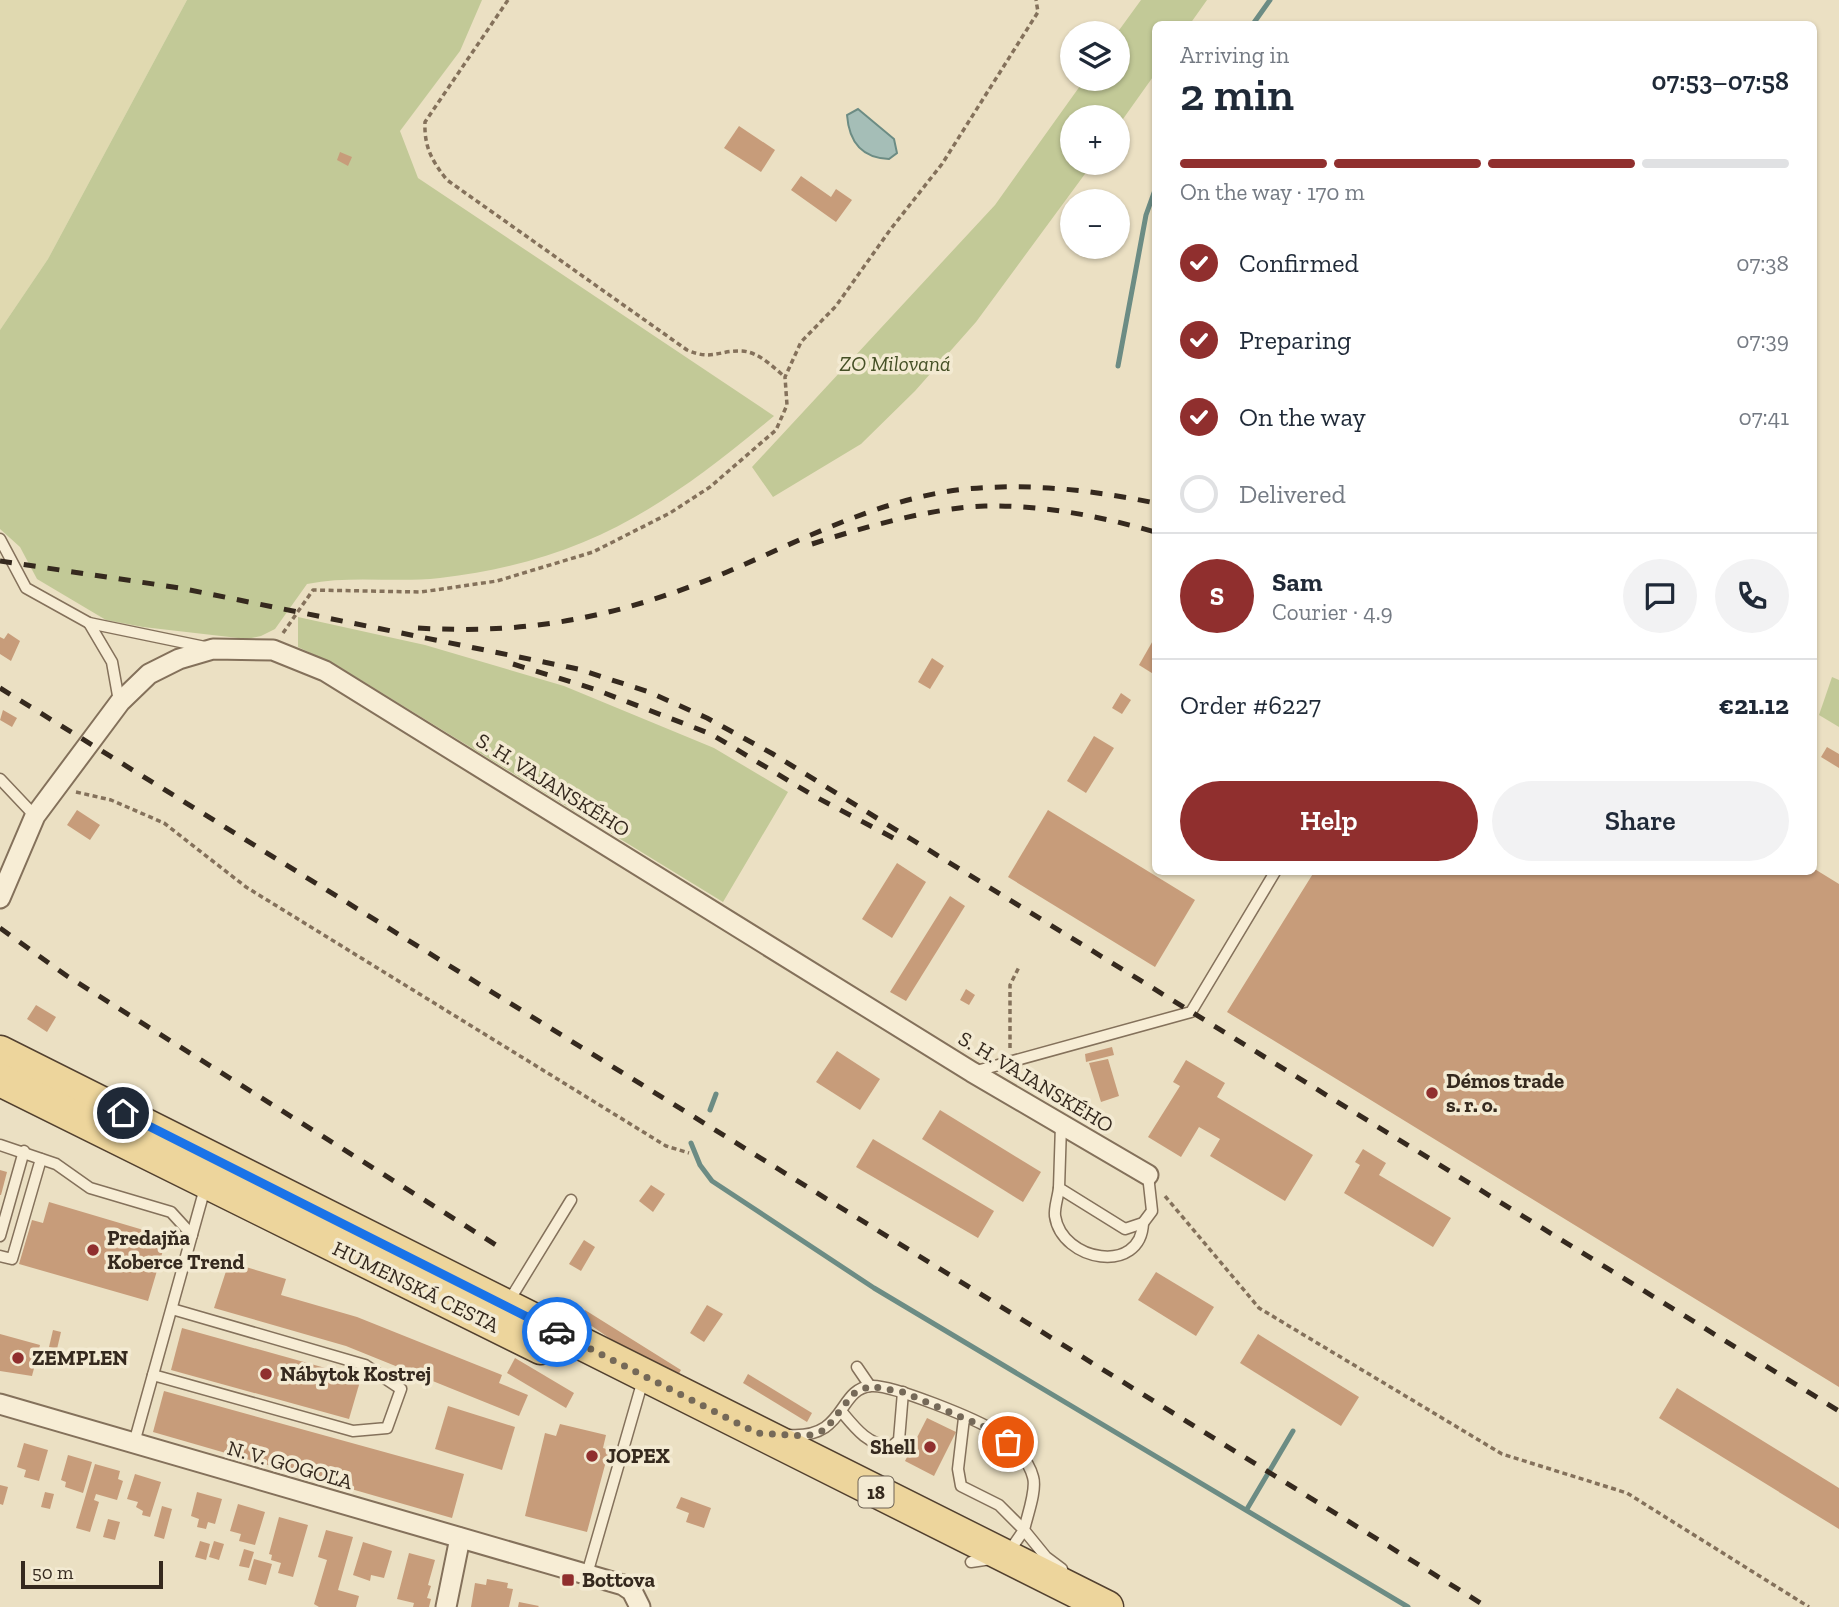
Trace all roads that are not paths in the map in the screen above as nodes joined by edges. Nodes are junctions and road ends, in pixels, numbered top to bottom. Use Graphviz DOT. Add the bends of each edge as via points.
graph roads {
  1 [pos="0,539"];
  2 [pos="89,623"];
  3 [pos="213,649"];
  4 [pos="120,702"];
  5 [pos="0,779"];
  6 [pos="35,816"];
  7 [pos="1273,875"];
  8 [pos="0,898"];
  9 [pos="0,1052"];
  10 [pos="972,1072"];
  11 [pos="0,1080"];
  12 [pos="0,1102"];
  13 [pos="75,1118"];
  14 [pos="1061,1124"];
  15 [pos="0,1145"];
  16 [pos="24,1151"];
  17 [pos="41,1158"];
  18 [pos="1148,1175"];
  19 [pos="206,1184"];
  20 [pos="1059,1188"];
  21 [pos="570,1200"];
  22 [pos="1143,1223"];
  23 [pos="0,1236"];
  24 [pos="192,1236"];
  25 [pos="0,1256"];
  26 [pos="172,1309"];
  27 [pos="500,1316"];
  28 [pos="857,1367"];
  29 [pos="153,1375"];
  30 [pos="641,1386"];
  31 [pos="870,1386"];
  32 [pos="903,1392"];
  33 [pos="0,1404"];
  34 [pos="841,1411"];
  35 [pos="964,1418"];
  36 [pos="757,1433"];
  37 [pos="134,1443"];
  38 [pos="1024,1530"];
  39 [pos="460,1538"];
  40 [pos="1006,1556"];
  41 [pos="971,1562"];
  42 [pos="587,1574"];
  43 [pos="446,1607"];
  44 [pos="640,1607"];
  45 [pos="1058,1607"];
  46 [pos="1107,1607"];
  47 [pos="1117,1607"];
  1 -- 2 [label="lane" via="26,588"];
  2 -- 3 [label="lane"];
  2 -- 4 [label="lane" via="112,662"];
  3 -- 4 [label="street, S. H. VAJANSKÉHO" via="149,674"];
  3 -- 10 [label="street, S. H. VAJANSKÉHO" via="273,650 325,671"];
  4 -- 6 [label="street, S. H. VAJANSKÉHO"];
  5 -- 6 [label="lane"];
  6 -- 8 [label="street, S. H. VAJANSKÉHO"];
  7 -- 10 [label="lane" via="1191,1012"];
  9 -- 27 [label="main road, HUMENSKÁ CESTA / 18"];
  10 -- 14 [label="street, S. H. VAJANSKÉHO"];
  11 -- 13 [label="main road, HUMENSKÁ CESTA / 18"];
  12 -- 13 [label="street" via="30,1104"];
  13 -- 19 [label="main road, HUMENSKÁ CESTA / 18"];
  14 -- 18 [label="street, S. H. VAJANSKÉHO"];
  14 -- 20 [label="lane"];
  15 -- 16 [label="lane"];
  16 -- 17 [label="lane"];
  16 -- 23 [label="lane"];
  17 -- 24 [label="lane" via="90,1188 171,1212"];
  17 -- 25 [label="lane" via="12,1259"];
  18 -- 22 [label="lane" via="1152,1211"];
  19 -- 24 [label="lane"];
  19 -- 27 [label="main road, HUMENSKÁ CESTA / 18"];
  20 -- 22 [label="lane" via="1125,1229"];
  20 -- 22 [label="lane" via="1055,1215 1062,1237 1095,1257 1132,1249 1143,1238"];
  21 -- 27 [label="lane"];
  24 -- 26 [label="lane"];
  26 -- 29 [label="lane"];
  26 -- 29 [label="lane" via="365,1365 401,1389 387,1428 353,1431"];
  27 -- 30 [label="main road, HUMENSKÁ CESTA / 18"];
  28 -- 31 [label="lane"];
  29 -- 37 [label="lane"];
  30 -- 36 [label="main road, HUMENSKÁ CESTA / 18"];
  30 -- 41 [label="main road, HUMENSKÁ CESTA / 18"];
  30 -- 42 [label="lane"];
  31 -- 32 [label="lane"];
  31 -- 34 [label="lane" via="853,1394"];
  32 -- 34 [label="lane" via="899,1440 891,1447 876,1445 863,1436"];
  32 -- 35 [label="lane"];
  33 -- 37 [label="street, N. V. GOGOĽA"];
  34 -- 36 [label="lane" via="825,1430 807,1436"];
  35 -- 38 [label="lane" via="958,1469 961,1486 999,1505"];
  35 -- 38 [label="lane" via="994,1431 1021,1453 1034,1479"];
  36 -- 40 [label="main road, HUMENSKÁ CESTA / 18"];
  37 -- 39 [label="street, N. V. GOGOĽA"];
  38 -- 40 [label="lane"];
  38 -- 47 [label="lane" via="1046,1557"];
  39 -- 42 [label="street, N. V. GOGOĽA"];
  39 -- 43 [label="street"];
  40 -- 41 [label="lane"];
  40 -- 46 [label="main road, HUMENSKÁ CESTA / 18"];
  41 -- 45 [label="main road, HUMENSKÁ CESTA / 18"];
  42 -- 44 [label="street, N. V. GOGOĽA" via="623,1585"];
}
